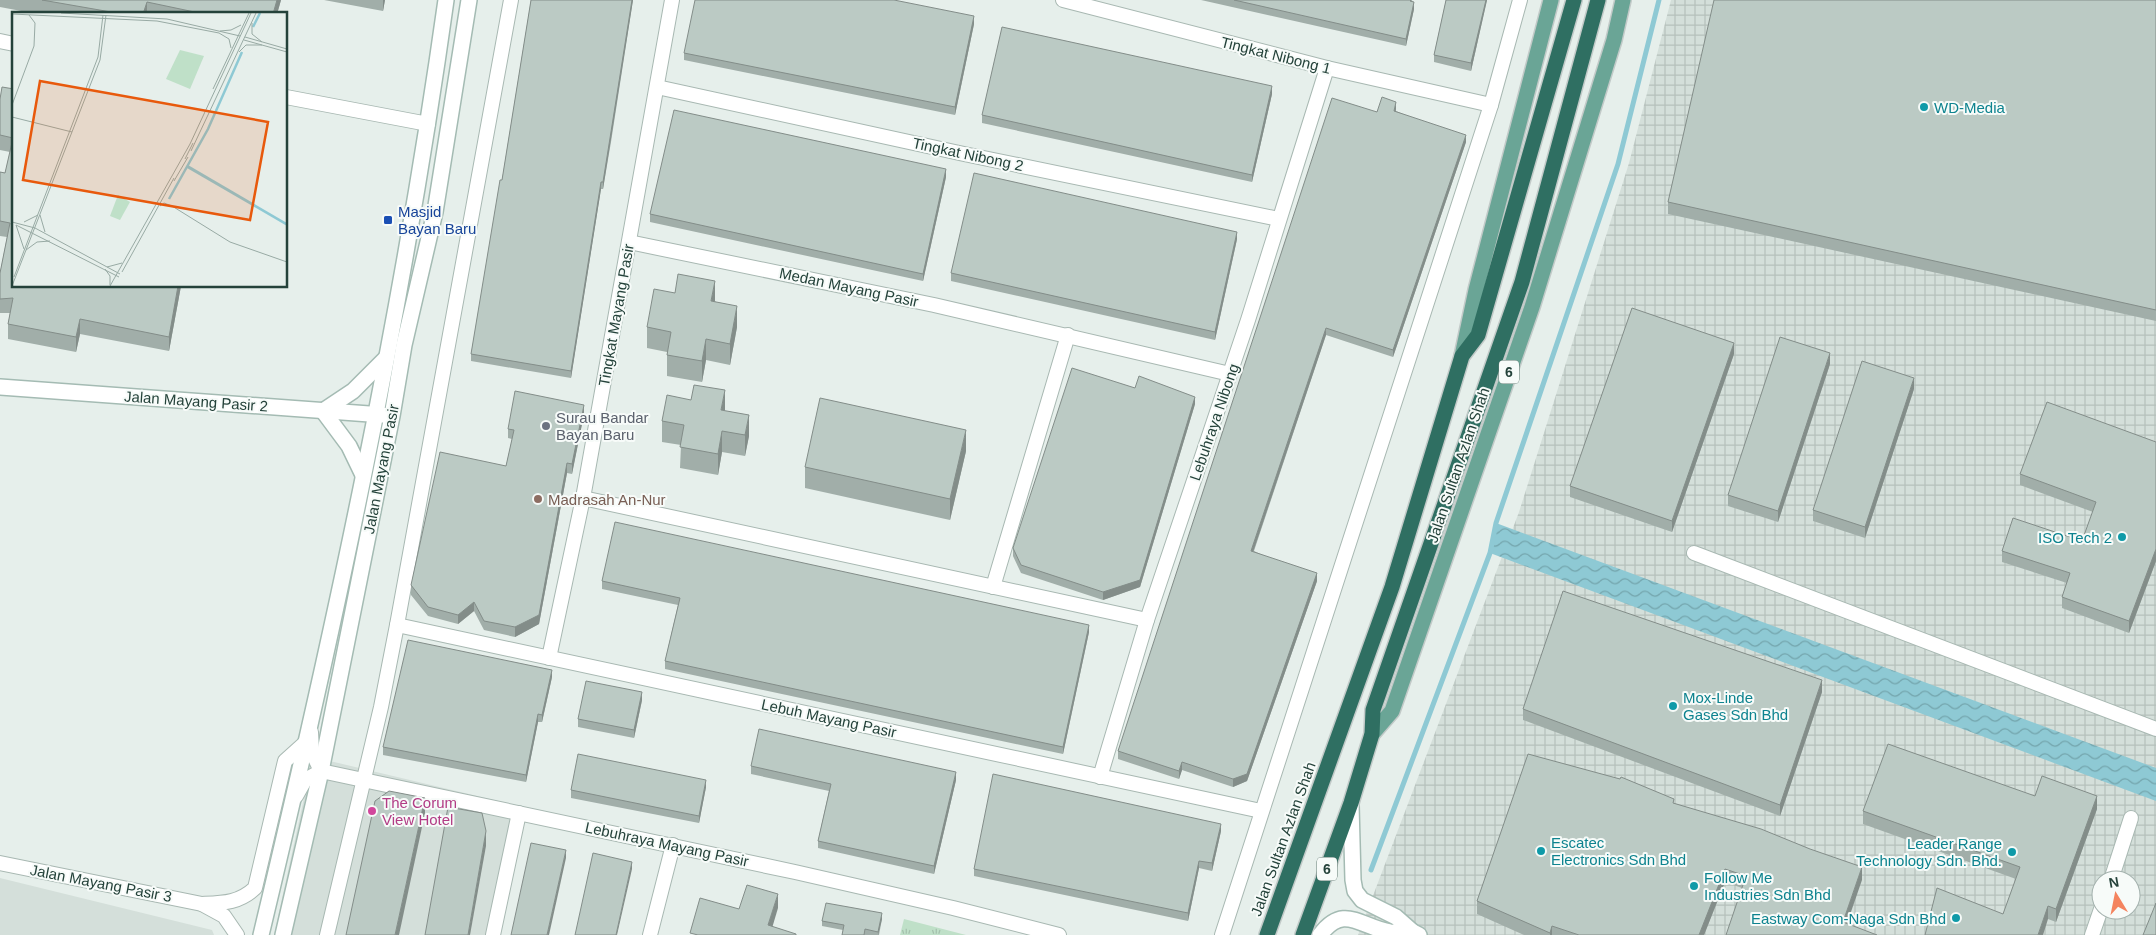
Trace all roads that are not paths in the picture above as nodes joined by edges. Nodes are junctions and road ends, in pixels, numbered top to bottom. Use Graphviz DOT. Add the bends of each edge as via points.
graph roads {
  1 [pos="446,0"];
  2 [pos="469,0"];
  3 [pos="511,0"];
  4 [pos="672,0"];
  5 [pos="1063,0"];
  6 [pos="1520,0"];
  7 [pos="1551,0"];
  8 [pos="1574,0"];
  9 [pos="1598,0"];
  10 [pos="1623,0"];
  11 [pos="1082,2"];
  12 [pos="1327,68"];
  13 [pos="657,87"];
  14 [pos="288,97"];
  15 [pos="1491,105"];
  16 [pos="428,124"];
  17 [pos="1279,218"];
  18 [pos="629,242"];
  19 [pos="1068,335"];
  20 [pos="387,356"];
  21 [pos="1462,356"];
  22 [pos="1230,374"];
  23 [pos="0,387"];
  24 [pos="323,411"];
  25 [pos="375,415"];
  26 [pos="392,416"];
  27 [pos="363,475"];
  28 [pos="583,498"];
  29 [pos="1694,553"];
  30 [pos="993,587"];
  31 [pos="1147,620"];
  32 [pos="397,625"];
  33 [pos="549,658"];
  34 [pos="310,723"];
  35 [pos="2156,729"];
  36 [pos="1372,734"];
  37 [pos="305,743"];
  38 [pos="321,772"];
  39 [pos="1100,777"];
  40 [pos="362,782"];
  41 [pos="1351,803"];
  42 [pos="290,808"];
  43 [pos="1260,811"];
  44 [pos="520,813"];
  45 [pos="2132,818"];
  46 [pos="672,845"];
  47 [pos="0,863"];
  48 [pos="2114,870"];
  49 [pos="202,904"];
  50 [pos="2097,920"];
  51 [pos="1055,934"];
  52 [pos="1416,934"];
  53 [pos="237,935"];
  54 [pos="261,935"];
  55 [pos="283,935"];
  56 [pos="327,935"];
  57 [pos="493,935"];
  58 [pos="650,935"];
  59 [pos="1222,935"];
  60 [pos="1267,935"];
  61 [pos="1303,935"];
  62 [pos="1320,935"];
  63 [pos="2092,935"];
  1 -- 16 [label="street, Jalan Mayang Pasir"];
  2 -- 26 [label="street, Jalan Mayang Pasir" via="435,212 404,344"];
  3 -- 32 [label="street"];
  4 -- 13 [label="street, Tingkat Mayang Pasir"];
  5 -- 11 [label="street, Tingkat Nibong 1"];
  6 -- 15 [label="street"];
  7 -- 21 [label="main road, Jalan Sultan Azlan Shah / 6"];
  8 -- 21 [label="highway, Jalan Sultan Azlan Shah / 6" via="1478,335"];
  9 -- 36 [label="highway, Jalan Sultan Azlan Shah / 6" via="1522,282 1373,710"];
  10 -- 36 [label="main road, Jalan Sultan Azlan Shah / 6" via="1614,40 1532,307 1392,711"];
  11 -- 12 [label="street, Tingkat Nibong 1"];
  12 -- 15 [label="street, Tingkat Nibong 1"];
  12 -- 17 [label="street, Lebuhraya Nibong"];
  13 -- 17 [label="street, Tingkat Nibong 2"];
  13 -- 18 [label="street, Tingkat Mayang Pasir"];
  14 -- 16 [label="street"];
  15 -- 43 [label="street"];
  16 -- 20 [label="street, Jalan Mayang Pasir"];
  17 -- 22 [label="street, Lebuhraya Nibong"];
  18 -- 19 [label="street, Medan Mayang Pasir"];
  18 -- 28 [label="street, Tingkat Mayang Pasir"];
  19 -- 22 [label="street, Medan Mayang Pasir"];
  19 -- 30 [label="street"];
  20 -- 24 [label="street" via="353,391"];
  20 -- 25 [label="street, Jalan Mayang Pasir"];
  21 -- 60 [label="highway, Jalan Sultan Azlan Shah / 6" via="1392,587"];
  22 -- 31 [label="street, Lebuhraya Nibong"];
  23 -- 24 [label="street, Jalan Mayang Pasir 2"];
  24 -- 25 [label="street, Jalan Mayang Pasir 2"];
  24 -- 27 [label="street" via="349,446"];
  25 -- 26 [label="street, Jalan Mayang Pasir 2"];
  25 -- 27 [label="street, Jalan Mayang Pasir"];
  26 -- 38 [label="street, Jalan Mayang Pasir"];
  27 -- 34 [label="street, Jalan Mayang Pasir"];
  28 -- 30 [label="street"];
  28 -- 33 [label="street, Tingkat Mayang Pasir"];
  29 -- 35 [label="street"];
  30 -- 31 [label="street"];
  31 -- 39 [label="street, Lebuhraya Nibong"];
  32 -- 33 [label="street, Lebuh Mayang Pasir"];
  32 -- 40 [label="street"];
  33 -- 39 [label="street, Lebuh Mayang Pasir"];
  34 -- 37 [label="street, Jalan Mayang Pasir"];
  34 -- 38 [label="street" via="312,752"];
  36 -- 41 [label="highway, Jalan Sultan Azlan Shah / 6"];
  37 -- 42 [label="street, Jalan Mayang Pasir"];
  37 -- 49 [label="street, Jalan Mayang Pasir 3" via="285,761 255,888 244,898"];
  38 -- 40 [label="street, Lebuhraya Mayang Pasir"];
  38 -- 42 [label="street" via="305,780"];
  38 -- 55 [label="street, Jalan Mayang Pasir"];
  39 -- 43 [label="street, Lebuh Mayang Pasir"];
  40 -- 44 [label="street, Lebuhraya Mayang Pasir"];
  40 -- 56 [label="street"];
  41 -- 52 [label="street" via="1355,891 1362,900 1396,917"];
  41 -- 61 [label="highway, Jalan Sultan Azlan Shah / 6"];
  42 -- 54 [label="street, Jalan Mayang Pasir"];
  43 -- 59 [label="street"];
  44 -- 46 [label="street, Lebuhraya Mayang Pasir"];
  44 -- 57 [label="street"];
  45 -- 48 [label="street"];
  46 -- 51 [label="street, Lebuhraya Mayang Pasir"];
  46 -- 58 [label="street"];
  47 -- 49 [label="street, Jalan Mayang Pasir 3"];
  49 -- 53 [label="street, Jalan Mayang Pasir 3" via="224,916"];
  50 -- 63 [label="street"];
  52 -- 62 [label="street" via="1389,932 1346,917 1337,919"];
}
